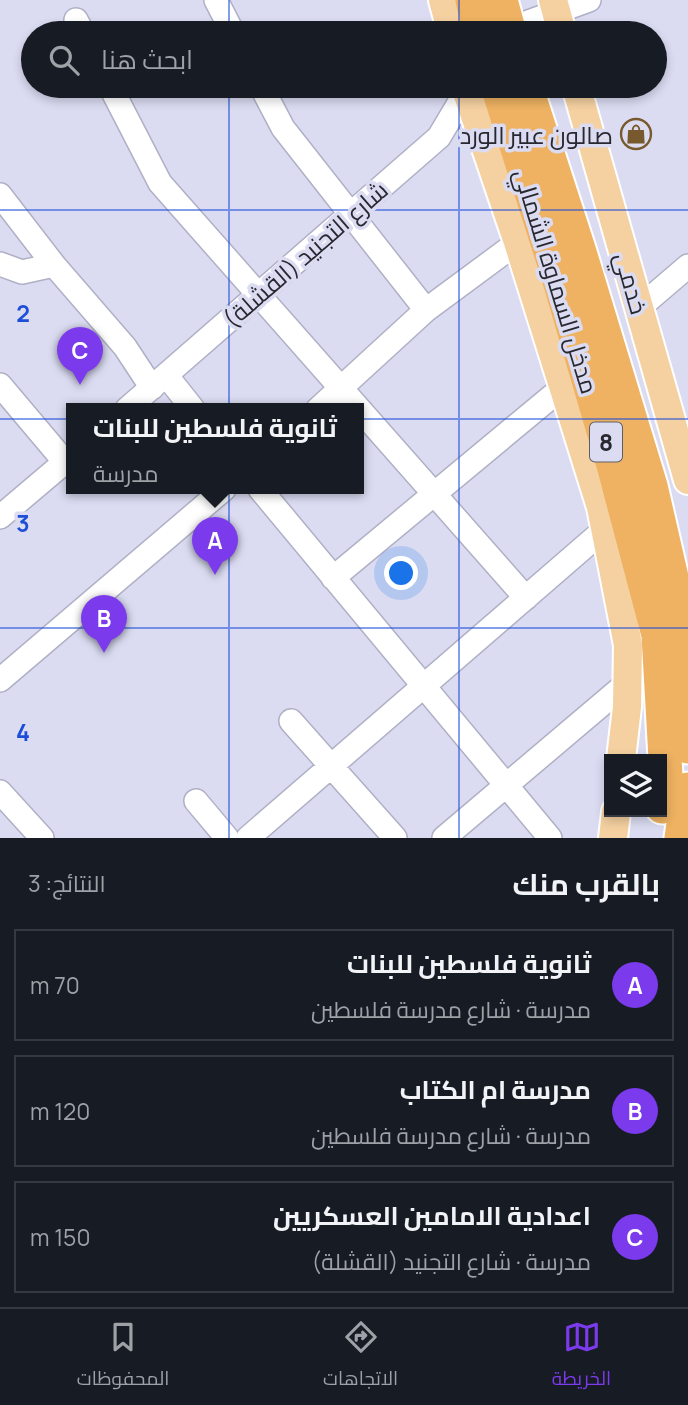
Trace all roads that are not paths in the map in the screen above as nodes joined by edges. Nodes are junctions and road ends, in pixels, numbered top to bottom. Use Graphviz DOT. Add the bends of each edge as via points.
graph roads {
  1 [pos="216,0"];
  2 [pos="443,0"];
  3 [pos="472,0"];
  4 [pos="589,0"];
  5 [pos="557,15"];
  6 [pos="227,21"];
  7 [pos="449,21"];
  8 [pos="496,21"];
  9 [pos="519,21"];
  10 [pos="116,98"];
  11 [pos="267,98"];
  12 [pos="461,98"];
  13 [pos="467,98"];
  14 [pos="500,98"];
  15 [pos="530,98"];
  16 [pos="579,98"];
  17 [pos="0,195"];
  18 [pos="352,215"];
  19 [pos="518,242"];
  20 [pos="0,264"];
  21 [pos="54,265"];
  22 [pos="688,267"];
  23 [pos="259,294"];
  24 [pos="639,308"];
  25 [pos="426,310"];
  26 [pos="159,381"];
  27 [pos="0,384"];
  28 [pos="563,387"];
  29 [pos="342,388"];
  30 [pos="134,403"];
  31 [pos="186,403"];
  32 [pos="325,403"];
  33 [pos="355,403"];
  34 [pos="364,413"];
  35 [pos="66,457"];
  36 [pos="685,460"];
  37 [pos="66,461"];
  38 [pos="433,492"];
  39 [pos="218,494"];
  40 [pos="264,494"];
  41 [pos="0,517"];
  42 [pos="605,529"];
  43 [pos="332,578"];
  44 [pos="526,598"];
  45 [pos="682,600"];
  46 [pos="0,680"];
  47 [pos="627,683"];
  48 [pos="422,687"];
  49 [pos="687,705"];
  50 [pos="291,721"];
  51 [pos="688,747"];
  52 [pos="621,754"];
  53 [pos="665,754"];
  54 [pos="332,766"];
  55 [pos="507,785"];
  56 [pos="688,789"];
  57 [pos="0,792"];
  58 [pos="196,801"];
  59 [pos="615,817"];
  60 [pos="660,817"];
  61 [pos="42,838"];
  62 [pos="227,838"];
  63 [pos="248,838"];
  64 [pos="395,838"];
  65 [pos="444,838"];
  66 [pos="550,838"];
  67 [pos="613,838"];
  68 [pos="657,838"];
  69 [pos="681,838"];
  1 -- 6 [label="street"];
  2 -- 7 [label="main road"];
  3 -- 8 [label="highway"];
  4 -- 5 [label="street"];
  5 -- 9 [label="street"];
  10 -- 23 [label="street" via="160,183"];
  11 -- 18 [label="street" via="283,128"];
  12 -- 18 [label="street, شارع التجنيد (القشلة)" via="439,137"];
  13 -- 19 [label="main road"];
  14 -- 53 [label="highway, مدخل السماوة الشمالي / 8" via="562,290 658,635"];
  15 -- 45 [label="highway, مدخل السماوة الشمالي / 8"];
  16 -- 24 [label="main road, خدمي"];
  17 -- 21 [label="street"];
  18 -- 23 [label="street, شارع التجنيد (القشلة)"];
  18 -- 25 [label="street"];
  19 -- 25 [label="street"];
  19 -- 28 [label="main road"];
  20 -- 21 [label="street" via="22,272"];
  21 -- 26 [label="street"];
  22 -- 24 [label="street"];
  23 -- 26 [label="street, شارع التجنيد (القشلة)"];
  23 -- 29 [label="street"];
  24 -- 36 [label="main road, خدمي"];
  25 -- 29 [label="street"];
  26 -- 30 [label="street, شارع التجنيد (القشلة)"];
  26 -- 31 [label="street"];
  27 -- 35 [label="street"];
  28 -- 38 [label="street"];
  28 -- 42 [label="main road"];
  29 -- 32 [label="street"];
  29 -- 33 [label="street"];
  34 -- 38 [label="street"];
  37 -- 41 [label="street"];
  38 -- 43 [label="street"];
  38 -- 44 [label="street"];
  39 -- 46 [label="street"];
  40 -- 43 [label="street"];
  42 -- 44 [label="street"];
  42 -- 47 [label="main road" via="628,645"];
  43 -- 48 [label="street"];
  44 -- 48 [label="street"];
  45 -- 49 [label="highway, مدخل السماوة الشمالي / 8"];
  47 -- 52 [label="main road"];
  47 -- 55 [label="street"];
  48 -- 54 [label="street"];
  48 -- 55 [label="street"];
  49 -- 51 [label="highway, مدخل السماوة الشمالي / 8"];
  50 -- 54 [label="street"];
  54 -- 63 [label="street"];
  54 -- 64 [label="street"];
  55 -- 65 [label="street"];
  55 -- 66 [label="street"];
  56 -- 69 [label="highway"];
  57 -- 61 [label="street"];
  58 -- 62 [label="street"];
  59 -- 67 [label="main road"];
  60 -- 68 [label="highway, مدخل السماوة الشمالي / 8"];
}
